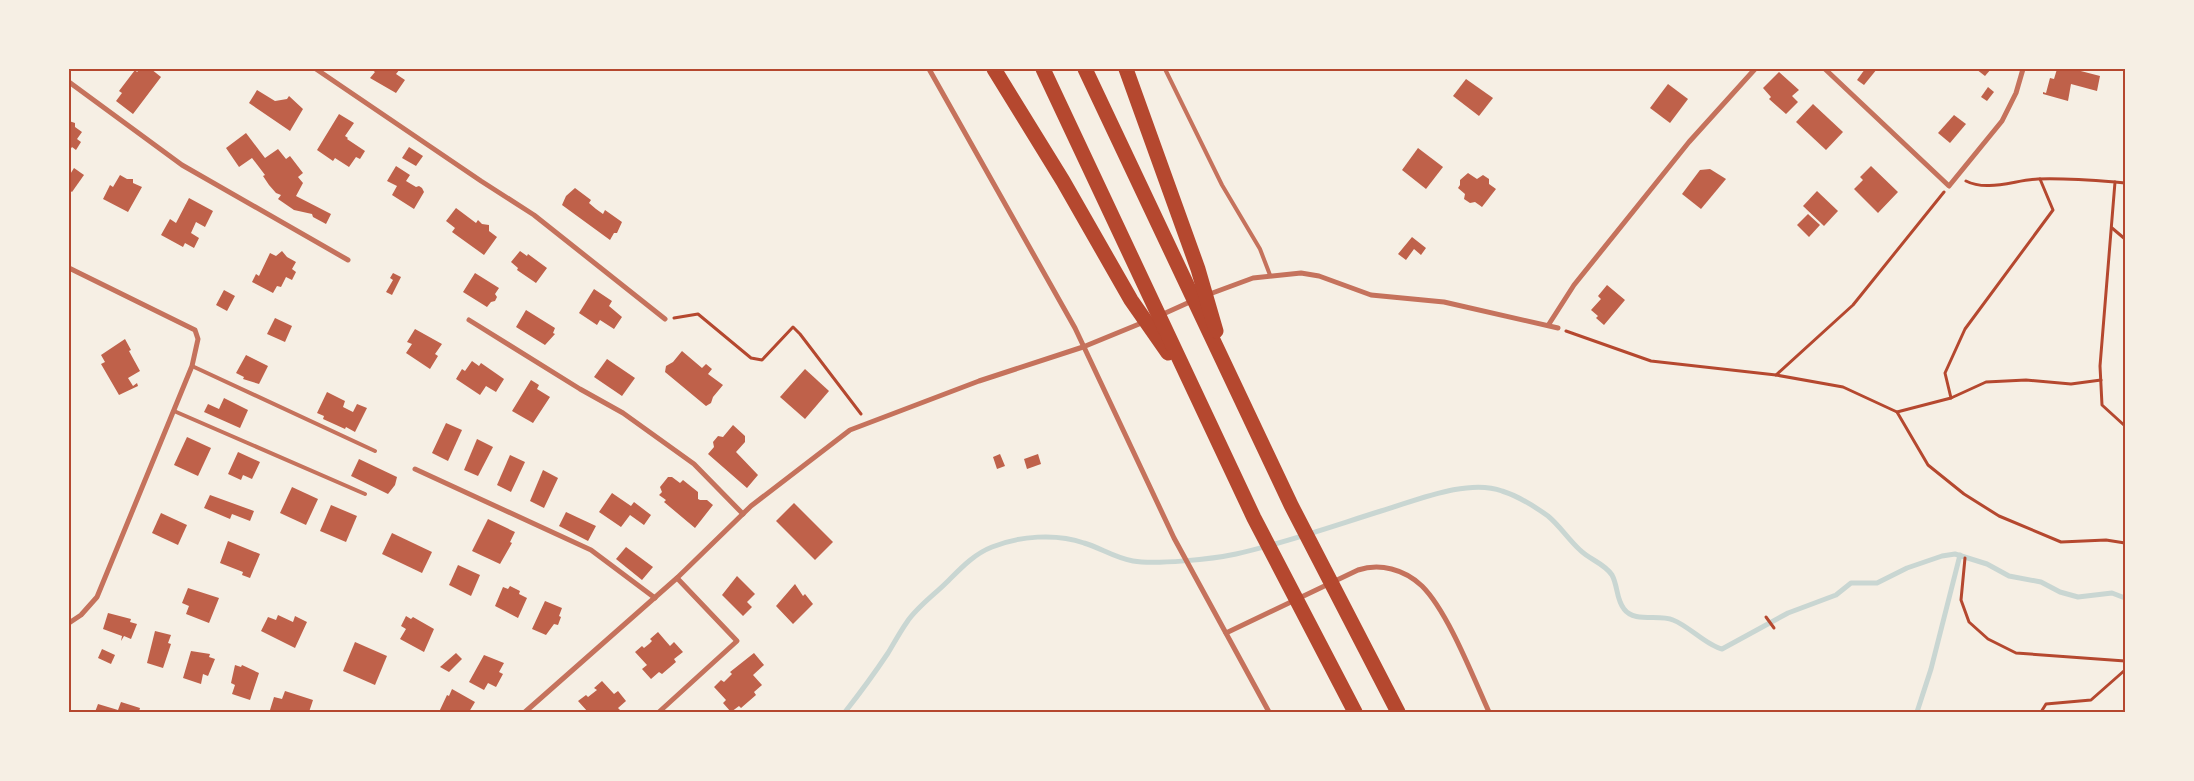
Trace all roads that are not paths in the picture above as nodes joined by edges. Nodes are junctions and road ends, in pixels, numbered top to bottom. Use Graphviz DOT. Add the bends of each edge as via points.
graph roads {
  1 [pos="316,69"];
  2 [pos="929,69"];
  3 [pos="994,69"];
  4 [pos="1044,69"];
  5 [pos="1085,69"];
  6 [pos="1126,69"];
  7 [pos="1165,69"];
  8 [pos="1755,69"];
  9 [pos="1825,69"];
  10 [pos="2024,69"];
  11 [pos="69,82"];
  12 [pos="348,260"];
  13 [pos="69,268"];
  14 [pos="1270,275"];
  15 [pos="665,319"];
  16 [pos="469,320"];
  17 [pos="1549,324"];
  18 [pos="1558,328"];
  19 [pos="1083,347"];
  20 [pos="192,366"];
  21 [pos="1229,375"];
  22 [pos="1192,387"];
  23 [pos="174,411"];
  24 [pos="375,451"];
  25 [pos="415,468"];
  26 [pos="365,494"];
  27 [pos="743,514"];
  28 [pos="677,578"];
  29 [pos="655,598"];
  30 [pos="69,623"];
  31 [pos="1226,633"];
  32 [pos="524,712"];
  33 [pos="659,712"];
  34 [pos="1269,712"];
  35 [pos="1355,712"];
  36 [pos="1398,712"];
  37 [pos="1489,712"];
  1 -- 15 [label="street" via="534,215"];
  2 -- 19 [label="street"];
  3 -- 22 [label="highway" via="1130,300"];
  4 -- 22 [label="highway"];
  5 -- 21 [label="highway"];
  6 -- 21 [label="highway" via="1198,269"];
  7 -- 14 [label="lane" via="1222,185 1260,249"];
  8 -- 17 [label="street" via="1689,142 1574,285"];
  9 -- 10 [label="street" via="1949,186 2002,121"];
  11 -- 12 [label="street" via="182,165"];
  13 -- 20 [label="street" via="195,330 198,339"];
  14 -- 17 [label="street" via="1301,273 1319,276 1371,295 1444,302 1530,323"];
  14 -- 19 [label="street" via="1238,282"];
  16 -- 27 [label="street" via="623,413 694,464"];
  17 -- 18 [label="street"];
  19 -- 27 [label="street" via="979,381 850,430"];
  19 -- 31 [label="street" via="1174,538"];
  20 -- 23 [label="street"];
  20 -- 24 [label="lane"];
  21 -- 36 [label="highway" via="1343,608"];
  22 -- 35 [label="highway" via="1254,518"];
  23 -- 26 [label="lane"];
  23 -- 30 [label="street" via="97,597"];
  25 -- 29 [label="street" via="592,550"];
  27 -- 28 [label="street"];
  28 -- 29 [label="street"];
  28 -- 33 [label="street" via="737,641"];
  29 -- 32 [label="street"];
  31 -- 34 [label="street"];
  31 -- 37 [label="street" via="1358,570 1370,566 1395,570 1422,586 1436,604"];
}
